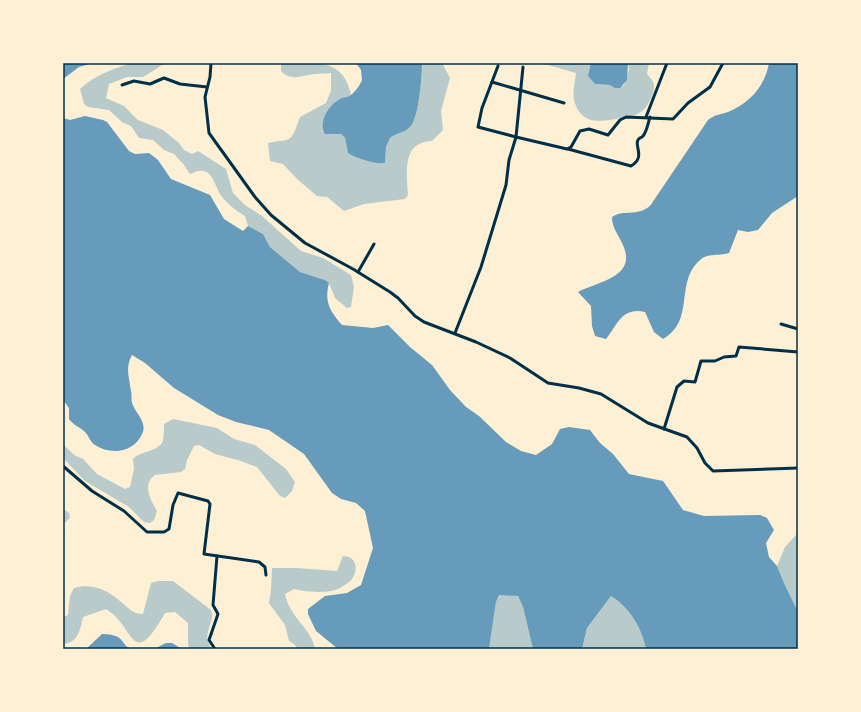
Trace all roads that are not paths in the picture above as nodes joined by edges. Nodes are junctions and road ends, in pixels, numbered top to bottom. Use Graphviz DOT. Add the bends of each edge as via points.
graph roads {
  1 [pos="212,63"];
  2 [pos="667,63"];
  3 [pos="723,63"];
  4 [pos="498,66"];
  5 [pos="523,67"];
  6 [pos="492,82"];
  7 [pos="122,85"];
  8 [pos="207,87"];
  9 [pos="520,90"];
  10 [pos="564,103"];
  11 [pos="646,117"];
  12 [pos="650,117"];
  13 [pos="516,137"];
  14 [pos="568,149"];
  15 [pos="374,244"];
  16 [pos="358,272"];
  17 [pos="781,324"];
  18 [pos="798,328"];
  19 [pos="455,333"];
  20 [pos="798,352"];
  21 [pos="664,429"];
  22 [pos="63,466"];
  23 [pos="798,468"];
  24 [pos="217,556"];
  25 [pos="266,575"];
  26 [pos="215,649"];
  1 -- 8 [label="street"];
  2 -- 11 [label="street"];
  3 -- 12 [label="street" via="710,87 688,103 675,118"];
  4 -- 6 [label="street"];
  5 -- 9 [label="street"];
  6 -- 9 [label="street"];
  6 -- 13 [label="street" via="478,127"];
  7 -- 8 [label="street" via="134,82 150,84 164,78 180,84"];
  8 -- 16 [label="street" via="205,98 209,133 255,197 271,215 305,244"];
  9 -- 10 [label="street"];
  9 -- 13 [label="street"];
  11 -- 12 [label="street"];
  11 -- 14 [label="street" via="626,117 620,120 608,135 584,129"];
  12 -- 14 [label="street" via="643,136 638,140 640,152 636,162 631,166"];
  13 -- 14 [label="street"];
  13 -- 19 [label="street" via="509,160 506,185 481,267"];
  15 -- 16 [label="street"];
  16 -- 19 [label="street" via="398,298 422,321"];
  17 -- 18 [label="street"];
  19 -- 21 [label="street" via="510,358 548,383 601,394 648,423"];
  20 -- 21 [label="street" via="739,347 735,357 701,361 695,382 684,381 677,387"];
  21 -- 23 [label="street" via="693,442 705,463 713,471"];
  22 -- 24 [label="street" via="92,491 124,511 147,532 164,532 169,528 178,493 209,502 204,554"];
  24 -- 25 [label="street" via="260,562 265,567"];
  24 -- 26 [label="street" via="213,605 218,614 210,640"];
}
